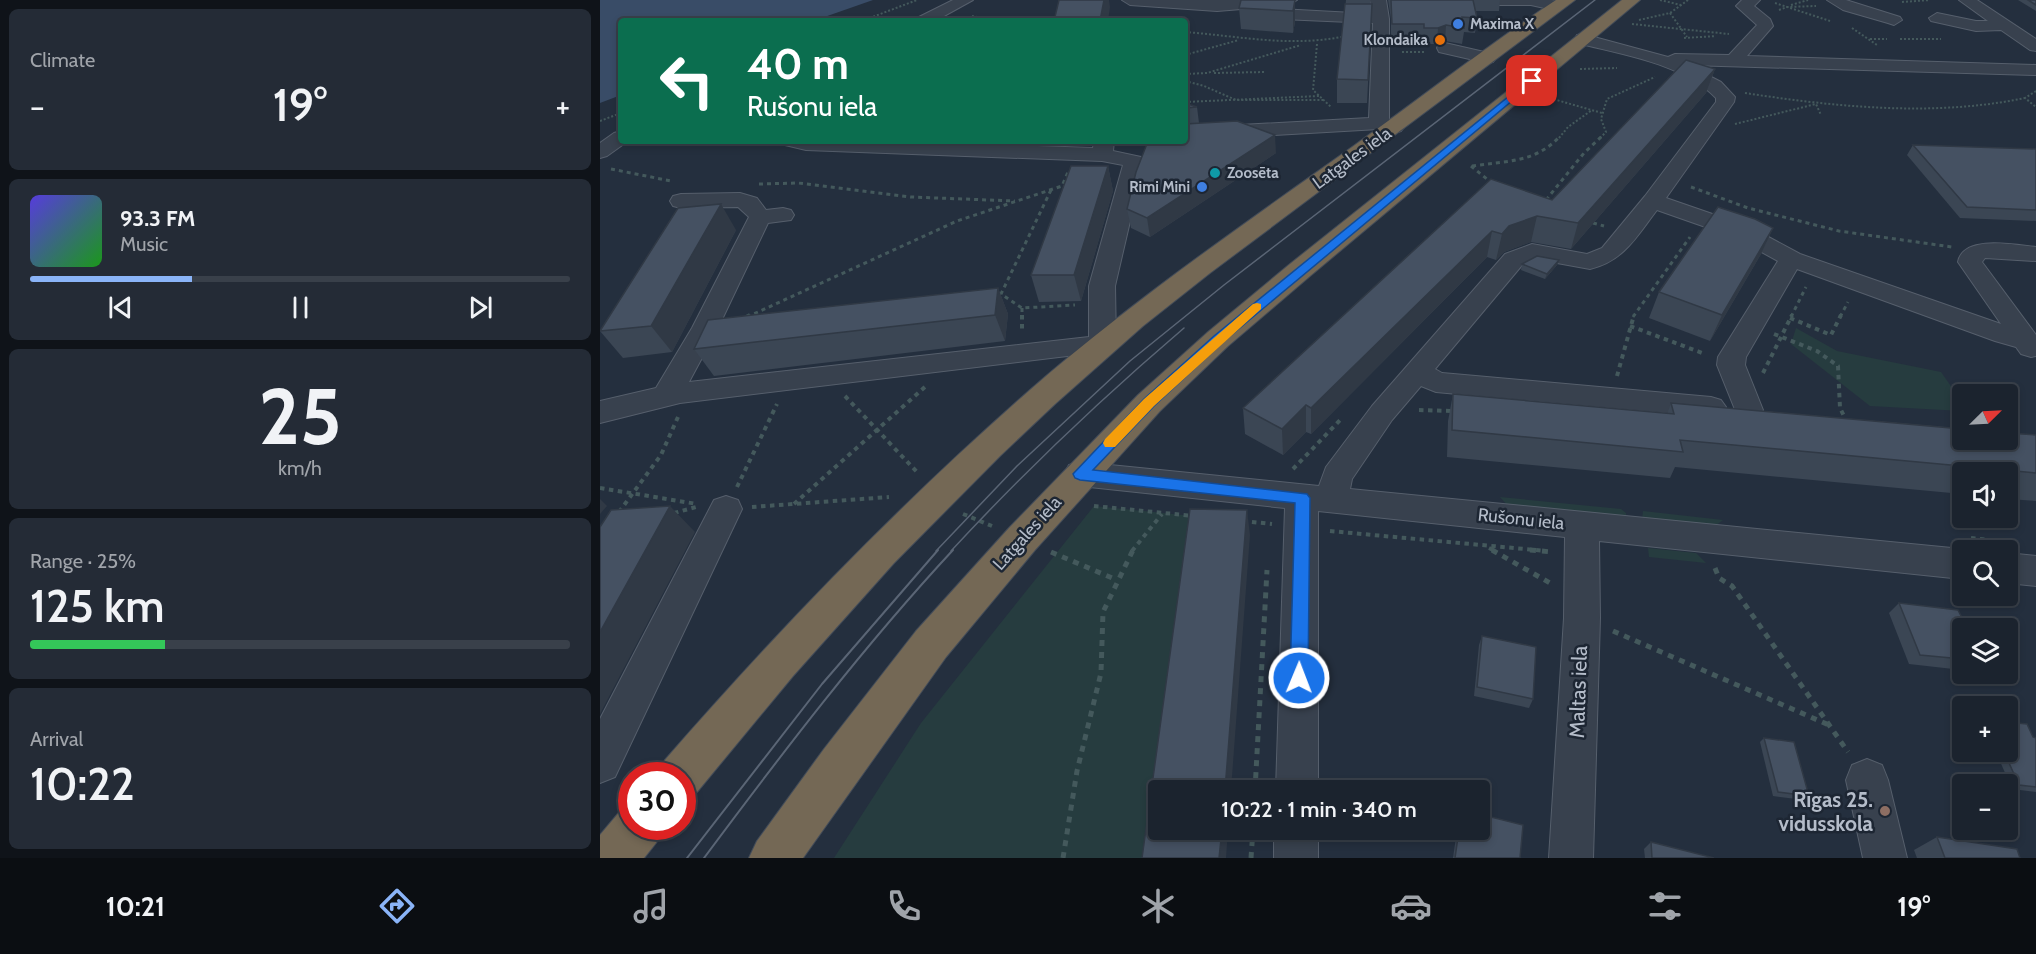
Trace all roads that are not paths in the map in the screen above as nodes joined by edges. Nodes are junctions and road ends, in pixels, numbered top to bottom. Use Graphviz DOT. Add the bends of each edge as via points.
graph roads {
  1 [pos="965,0"];
  2 [pos="1130,0"];
  3 [pos="1289,0"];
  4 [pos="1378,0"];
  5 [pos="1471,0"];
  6 [pos="1752,0"];
  7 [pos="1967,0"];
  8 [pos="1547,1"];
  9 [pos="1234,2"];
  10 [pos="1837,2"];
  11 [pos="1628,15"];
  12 [pos="929,18"];
  13 [pos="1937,18"];
  14 [pos="1381,19"];
  15 [pos="1894,20"];
  16 [pos="2012,30"];
  17 [pos="1583,39"];
  18 [pos="2036,46"];
  19 [pos="1445,48"];
  20 [pos="1487,58"];
  21 [pos="1733,61"];
  22 [pos="1665,63"];
  23 [pos="2036,70"];
  24 [pos="1387,125"];
  25 [pos="1188,134"];
  26 [pos="618,140"];
  27 [pos="806,144"];
  28 [pos="937,145"];
  29 [pos="1103,148"];
  30 [pos="1137,151"];
  31 [pos="603,158"];
  32 [pos="679,192"];
  33 [pos="1653,201"];
  34 [pos="2036,254"];
  35 [pos="1786,268"];
  36 [pos="1102,345"];
  37 [pos="2033,350"];
  38 [pos="1418,372"];
  39 [pos="674,394"];
  40 [pos="600,412"];
  41 [pos="1080,474"];
  42 [pos="726,509"];
  43 [pos="1294,517"];
  44 [pos="1582,541"];
  45 [pos="1952,563"];
  46 [pos="2018,569"];
  47 [pos="2036,571"];
  48 [pos="600,762"];
  49 [pos="693,762"];
  50 [pos="1297,780"];
  51 [pos="1867,780"];
  52 [pos="628,840"];
  53 [pos="1296,840"];
  54 [pos="613,858"];
  55 [pos="774,858"];
  56 [pos="1296,858"];
  57 [pos="1571,858"];
  58 [pos="1885,858"];
  1 -- 12 [label="street"];
  2 -- 9 [label="street" via="1217,6"];
  3 -- 9 [label="street"];
  4 -- 14 [label="street"];
  5 -- 8 [label="street"];
  6 -- 21 [label="street" via="1744,6 1766,26"];
  7 -- 16 [label="street"];
  8 -- 20 [label="highway, Latgales iela"];
  9 -- 14 [label="street" via="1239,10 1258,13"];
  10 -- 15 [label="street" via="1872,8"];
  11 -- 17 [label="highway, Latgales iela"];
  13 -- 16 [label="street" via="1958,29"];
  14 -- 24 [label="street"];
  16 -- 18 [label="street"];
  17 -- 22 [label="street"];
  17 -- 41 [label="highway, Latgales iela" via="1218,339"];
  19 -- 20 [label="street"];
  20 -- 24 [label="highway, Latgales iela"];
  21 -- 22 [label="street"];
  21 -- 23 [label="street"];
  22 -- 33 [label="street" via="1707,81 1726,97"];
  24 -- 25 [label="street"];
  24 -- 36 [label="highway, Latgales iela"];
  26 -- 31 [label="street"];
  27 -- 28 [label="street"];
  28 -- 29 [label="street" via="1076,154"];
  29 -- 30 [label="street"];
  30 -- 36 [label="street" via="1102,286"];
  32 -- 39 [label="street" via="740,200 772,216 705,328"];
  33 -- 35 [label="street" via="1772,244"];
  33 -- 38 [label="street" via="1610,254 1590,262 1532,251 1514,259"];
  34 -- 37 [label="street" via="1976,252 1970,262"];
  35 -- 37 [label="street" via="2004,335"];
  35 -- 38 [label="street" via="1732,357 1731,365 1753,404 1610,398 1436,382"];
  36 -- 39 [label="street"];
  36 -- 49 [label="highway, Latgales iela" via="916,517 814,622"];
  38 -- 43 [label="street" via="1382,413 1337,476"];
  39 -- 40 [label="street"];
  41 -- 43 [label="street, Rušonu iela"];
  41 -- 55 [label="highway, Latgales iela" via="931,644"];
  42 -- 48 [label="street"];
  43 -- 44 [label="street, Rušonu iela"];
  43 -- 50 [label="street"];
  44 -- 45 [label="street, Rušonu iela"];
  44 -- 57 [label="street, Maltas iela"];
  46 -- 47 [label="street"];
  51 -- 58 [label="street"];
  52 -- 54 [label="highway"];
  53 -- 56 [label="street"];
}
